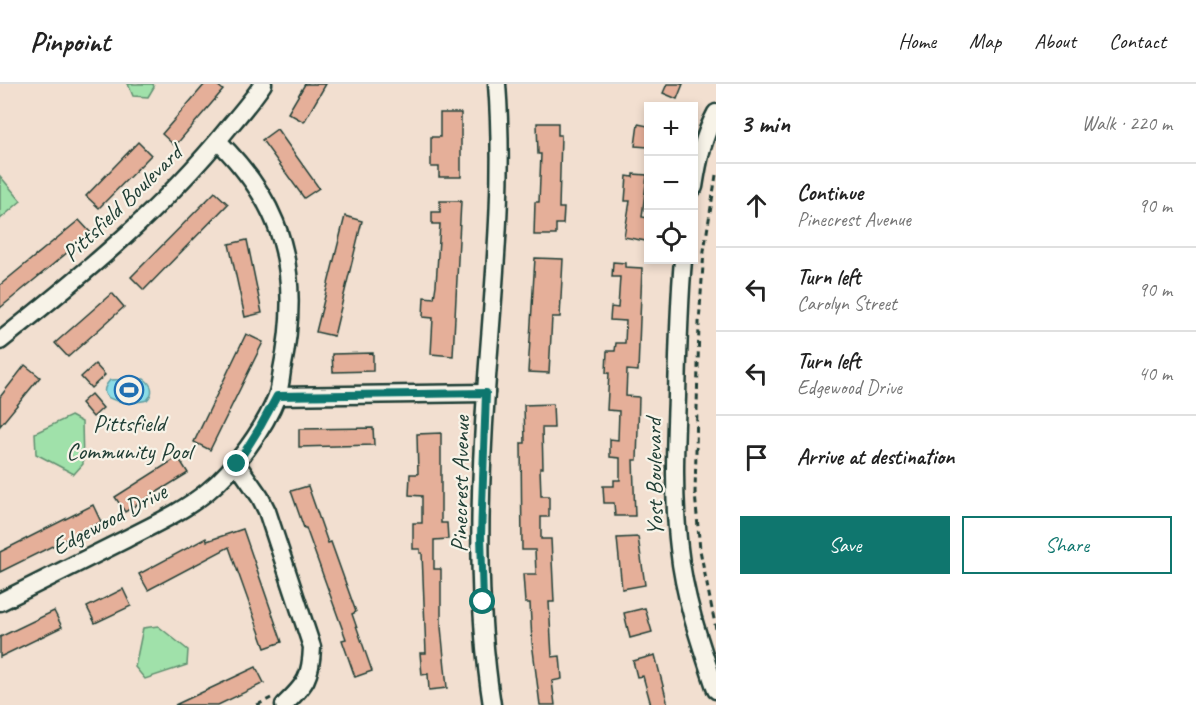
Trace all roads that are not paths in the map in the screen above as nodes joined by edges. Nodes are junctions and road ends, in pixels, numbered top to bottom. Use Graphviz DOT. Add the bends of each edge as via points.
graph roads {
  1 [pos="263,84"];
  2 [pos="496,84"];
  3 [pos="716,113"];
  4 [pos="218,141"];
  5 [pos="698,165"];
  6 [pos="683,264"];
  7 [pos="0,341"];
  8 [pos="486,393"];
  9 [pos="277,396"];
  10 [pos="237,464"];
  11 [pos="0,602"];
  12 [pos="716,690"];
  13 [pos="279,701"];
  14 [pos="492,705"];
  1 -- 4 [label="street, Pittsfield Boulevard"];
  2 -- 8 [label="street, Pinecrest Avenue" via="500,203"];
  3 -- 5 [label="street"];
  4 -- 7 [label="street, Pittsfield Boulevard" via="166,198 97,262"];
  4 -- 9 [label="street, Edgewood Drive" via="245,169 261,194 276,224 284,258 290,290 290,323"];
  6 -- 12 [label="street, Yost Boulevard" via="675,450 679,548 689,604"];
  8 -- 9 [label="street"];
  8 -- 14 [label="street, Pinecrest Avenue" via="481,536"];
  9 -- 10 [label="street, Edgewood Drive"];
  10 -- 11 [label="street, Edgewood Drive" via="207,492 162,521"];
  10 -- 13 [label="street" via="267,511 312,647 311,666 303,687"];
}
